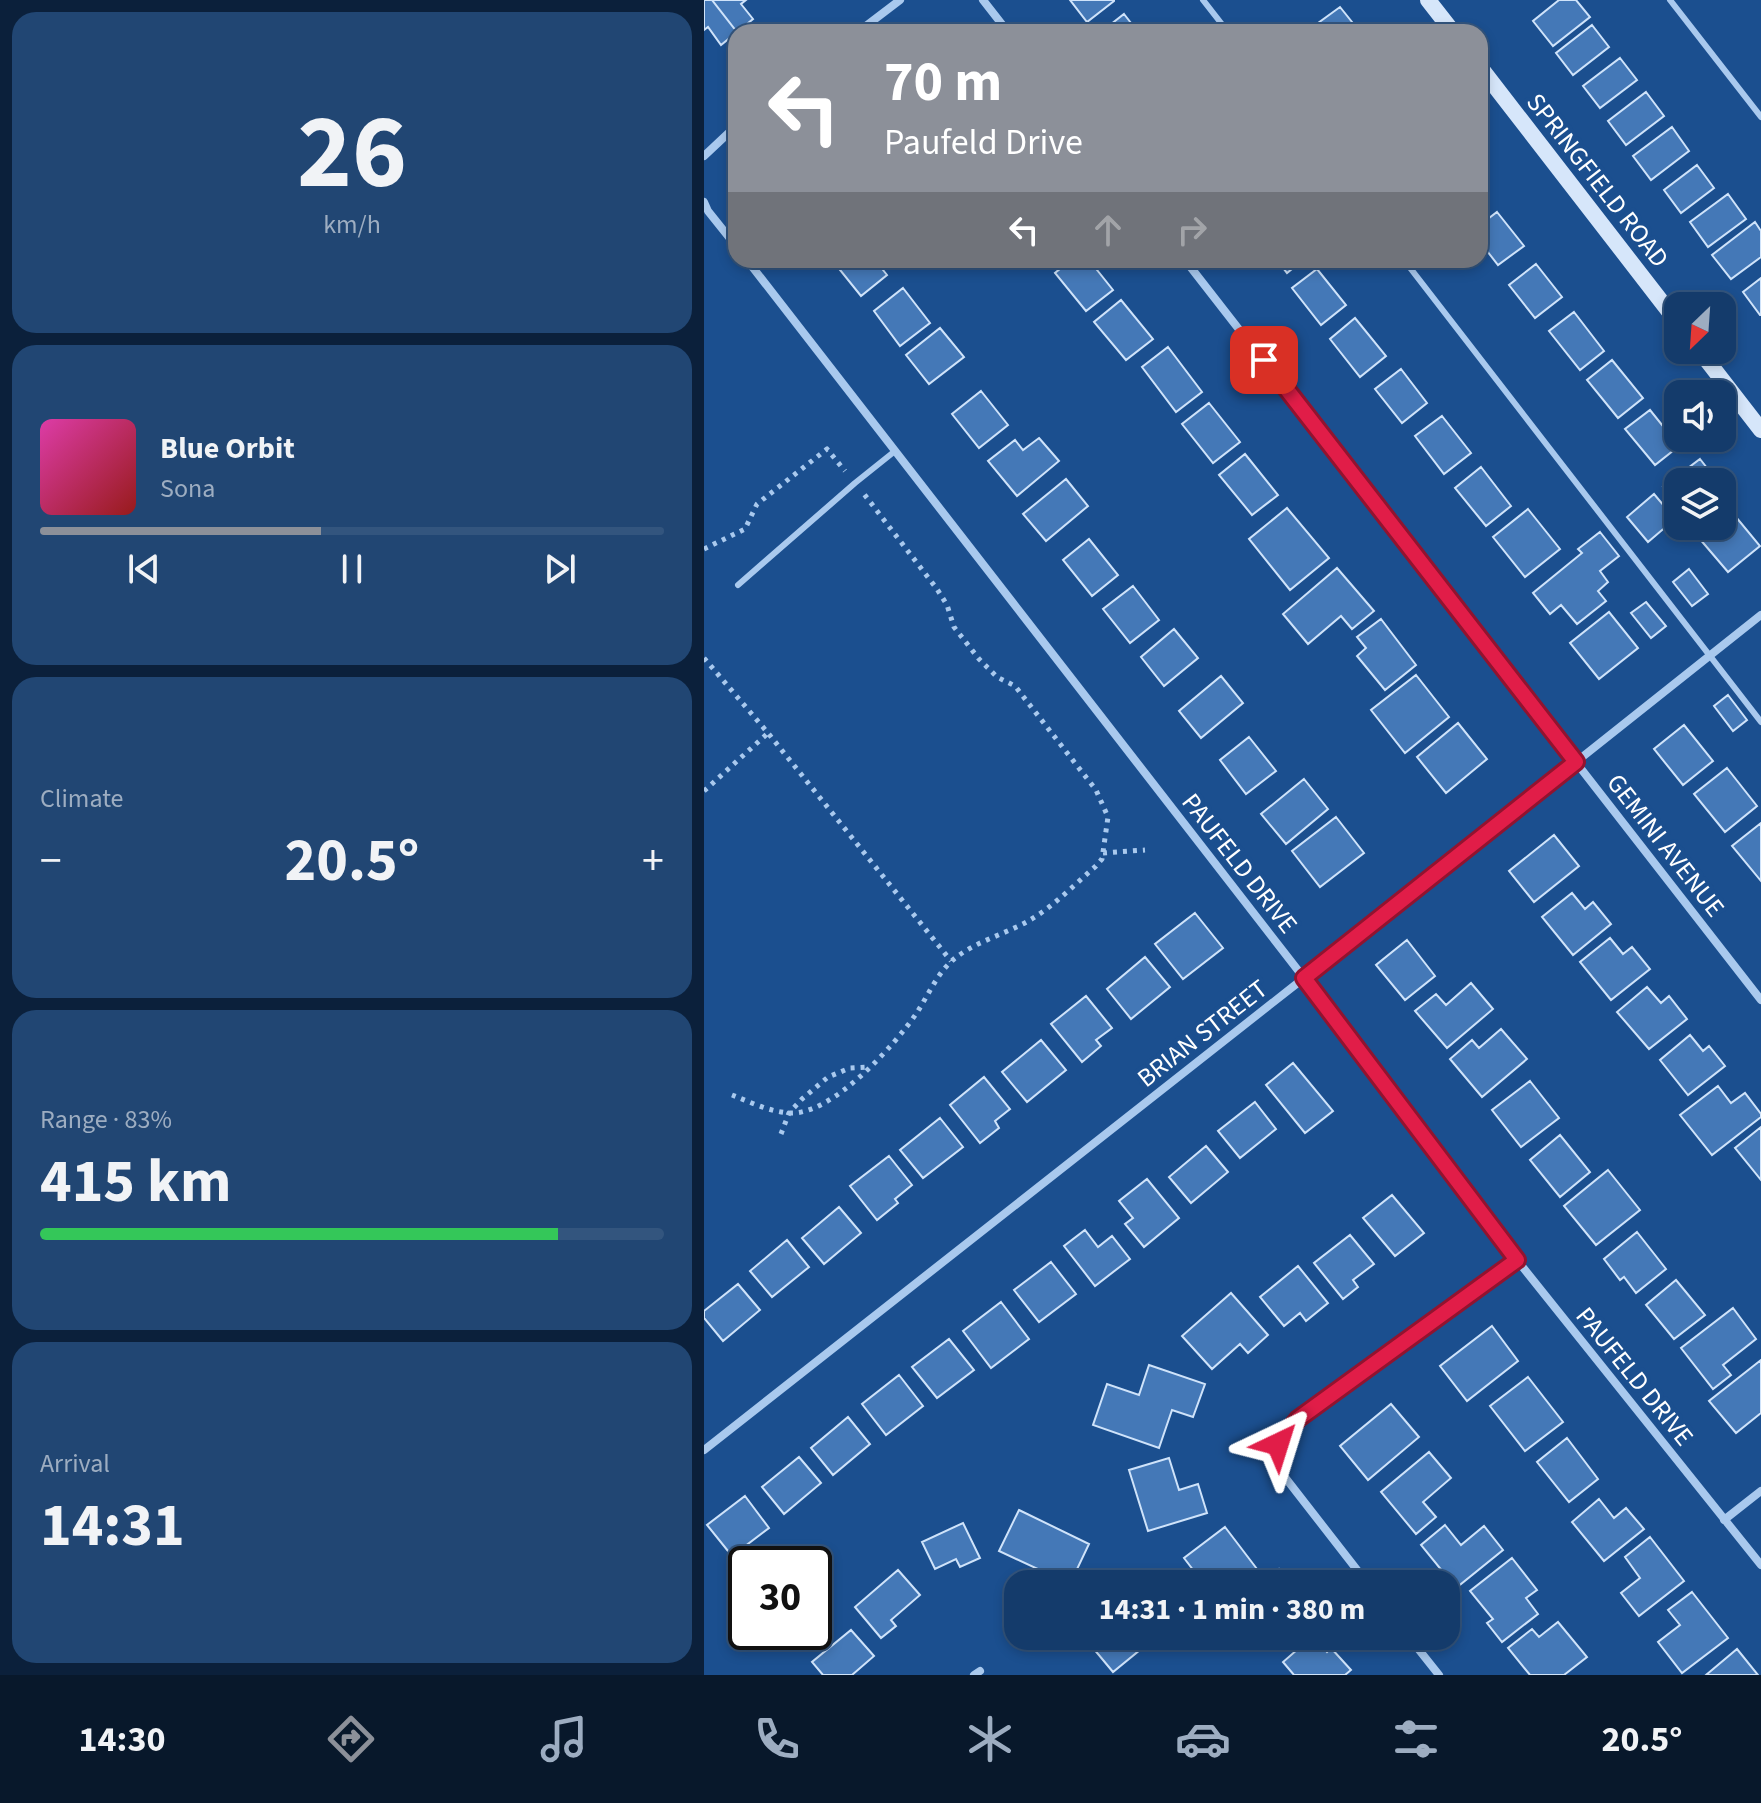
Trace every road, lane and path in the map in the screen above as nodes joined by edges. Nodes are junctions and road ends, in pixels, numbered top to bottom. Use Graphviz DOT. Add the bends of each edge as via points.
graph roads {
  1 [pos="900,0"];
  2 [pos="983,0"];
  3 [pos="1203,0"];
  4 [pos="1428,0"];
  5 [pos="1670,0"];
  6 [pos="868,24"];
  7 [pos="1002,24"];
  8 [pos="1222,24"];
  9 [pos="1447,24"];
  10 [pos="1488,77"];
  11 [pos="1761,117"];
  12 [pos="728,134"];
  13 [pos="704,156"];
  14 [pos="704,202"];
  15 [pos="728,235"];
  16 [pos="753,268"];
  17 [pos="1191,268"];
  18 [pos="1410,268"];
  19 [pos="1664,305"];
  20 [pos="1710,364"];
  21 [pos="1761,430"];
  22 [pos="895,451"];
  23 [pos="855,483"];
  24 [pos="704,549"];
  25 [pos="738,585"];
  26 [pos="1761,615"];
  27 [pos="1709,655"];
  28 [pos="704,658"];
  29 [pos="1761,722"];
  30 [pos="768,733"];
  31 [pos="1576,762"];
  32 [pos="704,791"];
  33 [pos="1145,850"];
  34 [pos="1103,853"];
  35 [pos="951,961"];
  36 [pos="1304,978"];
  37 [pos="1761,1000"];
  38 [pos="870,1067"];
  39 [pos="732,1095"];
  40 [pos="789,1113"];
  41 [pos="781,1134"];
  42 [pos="1517,1260"];
  43 [pos="704,1450"];
  44 [pos="1761,1491"];
  45 [pos="1724,1520"];
  46 [pos="1761,1565"];
  47 [pos="1357,1570"];
  48 [pos="1419,1650"];
  49 [pos="1439,1675"];
  1 -- 6 [label="street"];
  2 -- 7 [label="street"];
  3 -- 8 [label="lane"];
  4 -- 9 [label="street"];
  5 -- 11 [label="lane"];
  10 -- 19 [label="street, SPRINGFIELD ROAD"];
  12 -- 13 [label="street"];
  14 -- 15 [label="street"];
  16 -- 22 [label="street, PAUFELD DRIVE"];
  17 -- 31 [label="street, GEMINI AVENUE"];
  18 -- 27 [label="lane"];
  20 -- 21 [label="street"];
  22 -- 23 [label="lane"];
  22 -- 36 [label="street, PAUFELD DRIVE"];
  23 -- 24 [label="path" via="827,449 757,504 745,529"];
  23 -- 25 [label="lane"];
  23 -- 34 [label="path" via="937,589 954,627 979,659 1015,686 1096,790 1108,817"];
  26 -- 27 [label="street, BRIAN STREET"];
  27 -- 29 [label="lane"];
  27 -- 31 [label="street, BRIAN STREET"];
  28 -- 30 [label="path"];
  30 -- 32 [label="path"];
  30 -- 35 [label="path"];
  31 -- 36 [label="street, BRIAN STREET"];
  31 -- 37 [label="street, GEMINI AVENUE"];
  33 -- 34 [label="path"];
  34 -- 35 [label="path" via="1096,866 1032,919"];
  35 -- 38 [label="path" via="916,1015"];
  36 -- 42 [label="street, PAUFELD DRIVE"];
  36 -- 43 [label="street, BRIAN STREET"];
  38 -- 40 [label="path" via="822,1106"];
  38 -- 40 [label="path" via="828,1077"];
  39 -- 40 [label="path"];
  40 -- 41 [label="path"];
  42 -- 45 [label="street, PAUFELD DRIVE"];
  42 -- 47 [label="street" via="1298,1419 1278,1444 1284,1476"];
  44 -- 45 [label="street"];
  45 -- 46 [label="street, PAUFELD DRIVE"];
  48 -- 49 [label="street"];
}
